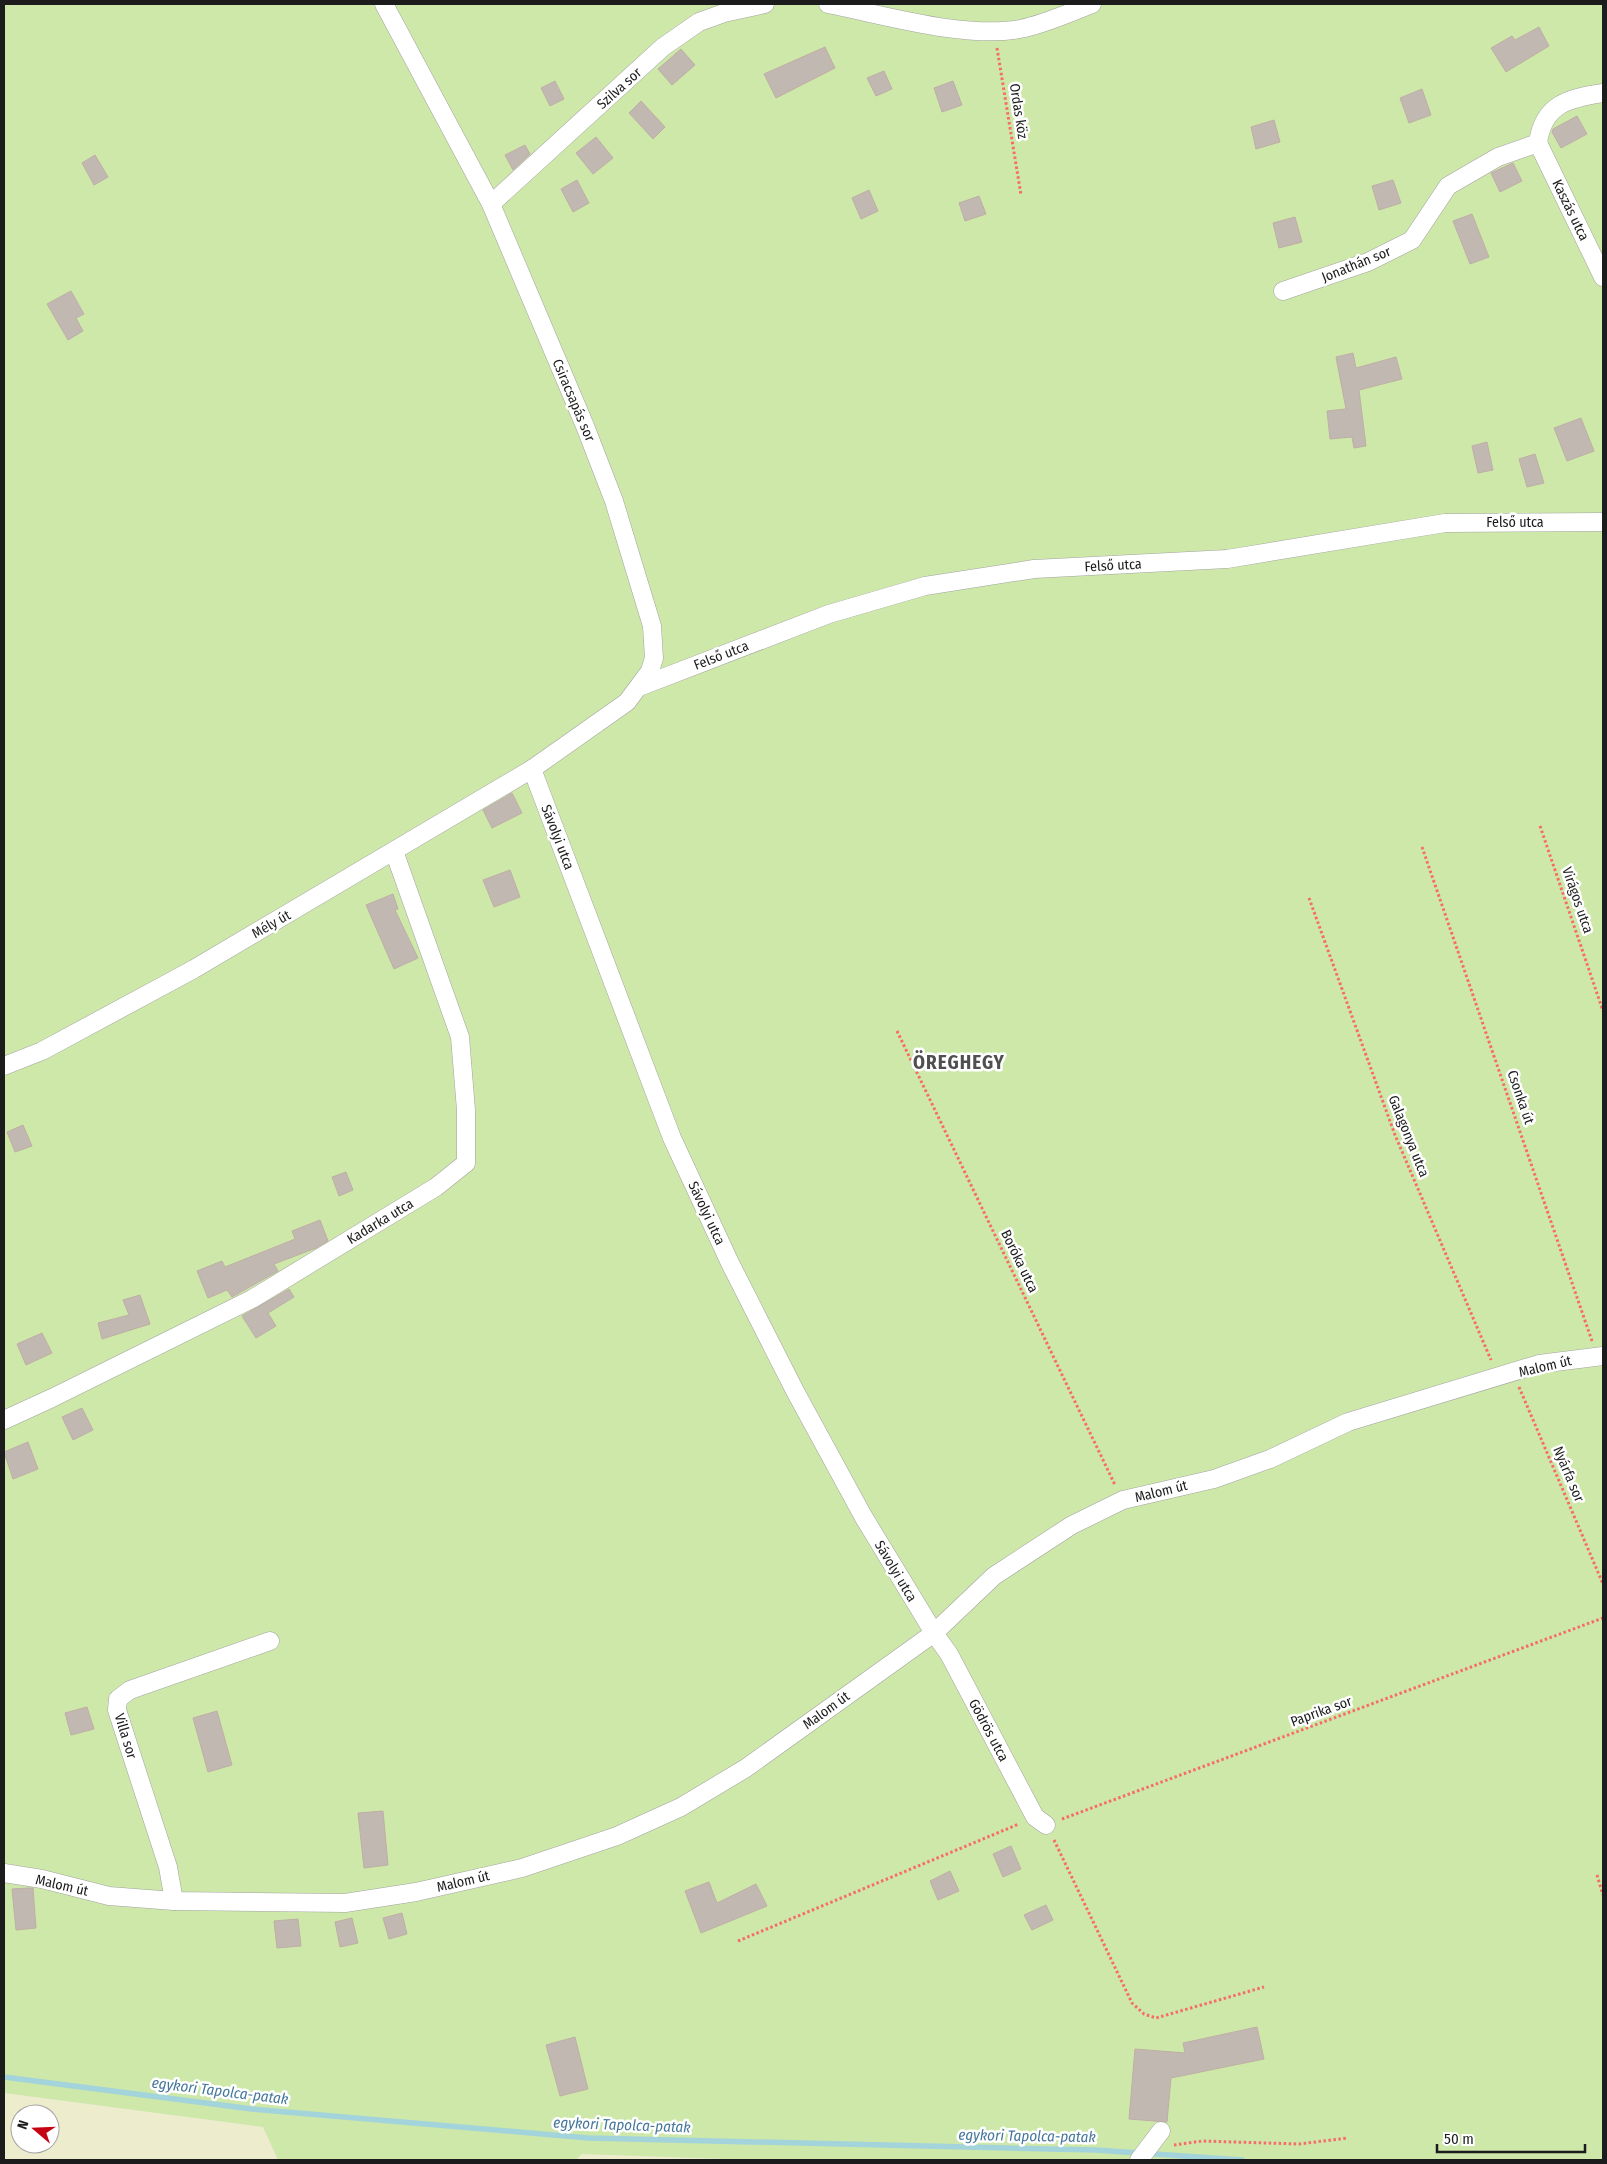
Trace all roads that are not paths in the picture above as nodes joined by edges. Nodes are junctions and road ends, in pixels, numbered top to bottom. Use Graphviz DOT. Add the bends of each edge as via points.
graph roads {
  1 [pos="384,4"];
  2 [pos="765,4"];
  3 [pos="828,4"];
  4 [pos="1092,4"];
  5 [pos="1603,94"];
  6 [pos="1538,143"];
  7 [pos="491,204"];
  8 [pos="1603,277"];
  9 [pos="1283,291"];
  10 [pos="1603,522"];
  11 [pos="639,687"];
  12 [pos="532,769"];
  13 [pos="394,851"];
  14 [pos="4,1066"];
  15 [pos="1600,1355"];
  16 [pos="4,1420"];
  17 [pos="934,1633"];
  18 [pos="270,1641"];
  19 [pos="1041,1821"];
  20 [pos="4,1873"];
  21 [pos="174,1901"];
  22 [pos="1161,2131"];
  23 [pos="1147,2152"];
  1 -- 7 [label="street, Csiracsapás sor"];
  2 -- 7 [label="street, Szilva sor" via="699,22 663,47"];
  3 -- 4 [label="street" via="945,27 994,31 1044,23"];
  5 -- 6 [label="street" via="1560,104 1545,118"];
  6 -- 8 [label="street, Kaszás utca"];
  6 -- 9 [label="street, Jonathán sor" via="1498,157 1448,186 1412,240 1368,262"];
  7 -- 11 [label="street, Csiracsapás sor" via="614,501 650,617 654,658 650,672"];
  10 -- 11 [label="street, Felső utca" via="1445,523 1227,559 1034,569 925,586 829,614"];
  11 -- 12 [label="street, Csiracsapás sor" via="608,717"];
  12 -- 13 [label="street, Mély út"];
  12 -- 17 [label="street, Sávolyi utca" via="672,1138 795,1391 863,1516"];
  13 -- 14 [label="street, Mély út" via="194,969 42,1050"];
  13 -- 16 [label="street, Kadarka utca" via="460,1037 466,1110 466,1163 436,1187 252,1299"];
  15 -- 17 [label="street, Malom út" via="1539,1364 1348,1422 1270,1459 1214,1479 1123,1500 1072,1525 994,1576"];
  17 -- 19 [label="street, Gödrös utca" via="949,1654"];
  17 -- 21 [label="street, Malom út" via="746,1768 681,1807 617,1836 522,1868 416,1892 345,1903"];
  18 -- 21 [label="street, Villa sor" via="130,1690 118,1698 117,1710 168,1867"];
  20 -- 21 [label="street, Malom út" via="109,1896"];
  22 -- 23 [label="street"];
}
